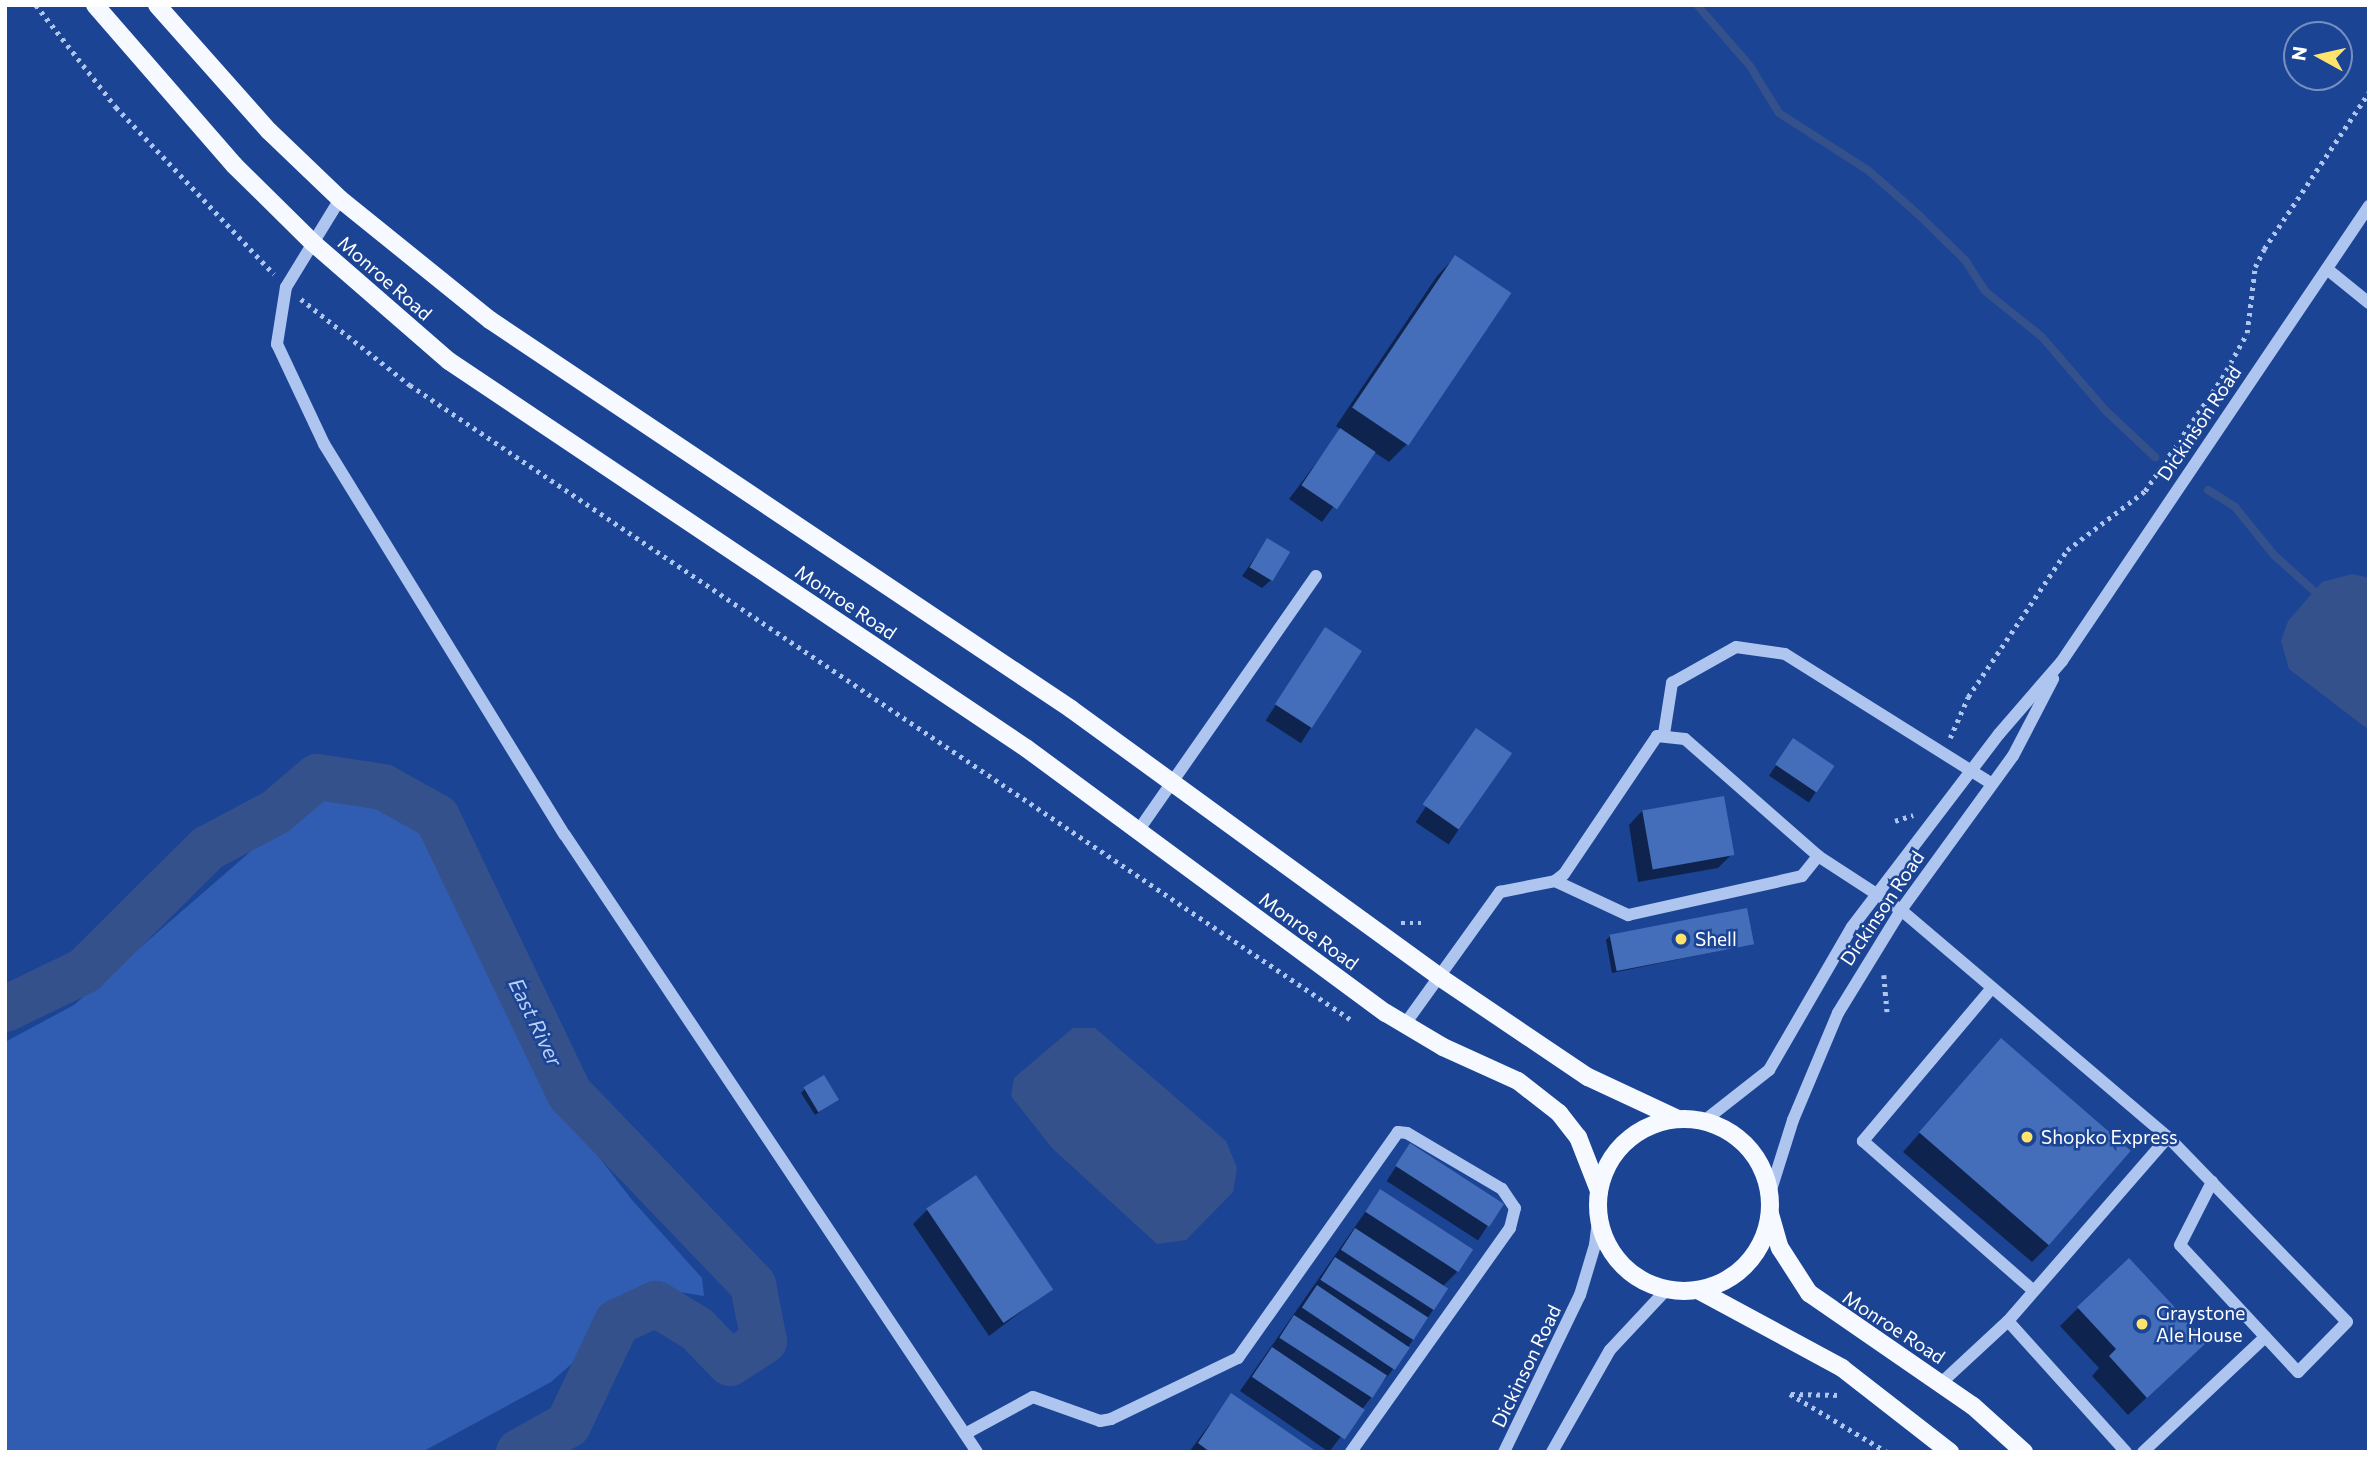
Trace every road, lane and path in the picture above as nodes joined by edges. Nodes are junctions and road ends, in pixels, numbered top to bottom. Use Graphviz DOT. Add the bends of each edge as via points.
graph roads {
  1 [pos="36,5"];
  2 [pos="96,5"];
  3 [pos="157,5"];
  4 [pos="2369,92"];
  5 [pos="340,199"];
  6 [pos="2369,206"];
  7 [pos="312,242"];
  8 [pos="2327,269"];
  9 [pos="286,288"];
  10 [pos="2369,303"];
  11 [pos="1316,576"];
  12 [pos="2062,661"];
  13 [pos="1664,734"];
  14 [pos="1942,751"];
  15 [pos="1972,771"];
  16 [pos="1170,781"];
  17 [pos="1992,784"];
  18 [pos="1138,831"];
  19 [pos="1818,856"];
  20 [pos="1555,881"];
  21 [pos="1876,894"];
  22 [pos="1901,910"];
  23 [pos="1441,978"];
  24 [pos="1991,989"];
  25 [pos="1350,1019"];
  26 [pos="1405,1024"];
  27 [pos="1678,1119"];
  28 [pos="1704,1121"];
  29 [pos="2168,1137"];
  30 [pos="2211,1182"];
  31 [pos="1599,1191"];
  32 [pos="1770,1193"];
  33 [pos="1599,1214"];
  34 [pos="1770,1214"];
  35 [pos="1667,1289"];
  36 [pos="1698,1290"];
  37 [pos="2034,1291"];
  38 [pos="2008,1321"];
  39 [pos="2265,1337"];
  40 [pos="1941,1383"];
  41 [pos="1881,1395"];
  42 [pos="965,1434"];
  43 [pos="977,1452"];
  44 [pos="1351,1452"];
  45 [pos="1504,1452"];
  46 [pos="1552,1452"];
  47 [pos="1887,1452"];
  48 [pos="1950,1452"];
  49 [pos="2024,1452"];
  50 [pos="2126,1452"];
  51 [pos="2143,1452"];
  1 -- 9 [label="path" via="116,107"];
  2 -- 7 [label="main road, Monroe Road" via="181,108"];
  3 -- 5 [label="main road, Monroe Road" via="225,85"];
  4 -- 14 [label="path" via="2264,249 2255,267 2247,333 2222,378 2144,491 2067,550 1968,697"];
  5 -- 7 [label="street"];
  5 -- 16 [label="main road, Monroe Road" via="491,320 1071,709"];
  6 -- 8 [label="street, Dickinson Road"];
  7 -- 9 [label="street"];
  7 -- 18 [label="main road, Monroe Road" via="449,361 1026,748"];
  8 -- 10 [label="street"];
  8 -- 12 [label="street, Dickinson Road"];
  9 -- 25 [label="path" via="410,385"];
  9 -- 42 [label="street" via="277,344 324,444 565,835"];
  11 -- 16 [label="street"];
  12 -- 15 [label="street, Dickinson Road"];
  12 -- 17 [label="street, Dickinson Road" via="2012,756"];
  13 -- 14 [label="street" via="1672,683 1736,647 1785,654"];
  13 -- 19 [label="street" via="1685,739"];
  13 -- 20 [label="street" via="1657,736"];
  14 -- 15 [label="street"];
  15 -- 17 [label="street"];
  15 -- 21 [label="street, Dickinson Road"];
  16 -- 18 [label="street"];
  16 -- 23 [label="main road, Monroe Road"];
  17 -- 22 [label="street, Dickinson Road"];
  18 -- 26 [label="main road, Monroe Road"];
  19 -- 20 [label="street" via="1802,876 1628,915"];
  19 -- 21 [label="street"];
  20 -- 23 [label="street" via="1500,892"];
  21 -- 22 [label="street"];
  21 -- 28 [label="street, Dickinson Road" via="1821,975 1769,1070"];
  22 -- 24 [label="street"];
  22 -- 32 [label="street, Dickinson Road" via="1844,1002 1818,1057"];
  23 -- 26 [label="street"];
  23 -- 27 [label="main road, Monroe Road" via="1588,1077"];
  24 -- 29 [label="street"];
  24 -- 37 [label="street" via="1863,1141"];
  26 -- 31 [label="main road, Monroe Road" via="1518,1081 1559,1113 1578,1137"];
  27 -- 28 [label="main road"];
  27 -- 31 [label="main road" via="1635,1134 1606,1169"];
  28 -- 32 [label="main road" via="1728,1130 1748,1147 1762,1168"];
  29 -- 30 [label="street"];
  29 -- 37 [label="street"];
  30 -- 39 [label="street" via="2180,1245"];
  30 -- 39 [label="street" via="2347,1322 2298,1372"];
  31 -- 33 [label="main road"];
  32 -- 34 [label="main road"];
  33 -- 35 [label="main road" via="1606,1240 1620,1263 1642,1280"];
  33 -- 45 [label="street, Dickinson Road" via="1580,1295"];
  34 -- 36 [label="main road" via="1762,1241 1747,1264 1725,1281"];
  34 -- 40 [label="main road, Monroe Road" via="1780,1248 1809,1293"];
  35 -- 36 [label="main road"];
  35 -- 46 [label="street" via="1610,1350"];
  36 -- 41 [label="main road" via="1842,1368"];
  37 -- 38 [label="street"];
  38 -- 40 [label="street"];
  38 -- 50 [label="street"];
  39 -- 51 [label="street"];
  40 -- 49 [label="main road, Monroe Road"];
  41 -- 47 [label="path" via="1790,1394"];
  41 -- 48 [label="main road"];
  42 -- 43 [label="street"];
  42 -- 44 [label="street" via="1034,1397 1100,1421 1111,1419 1238,1358 1398,1132 1407,1133 1502,1189 1515,1208 1510,1228"];
}
